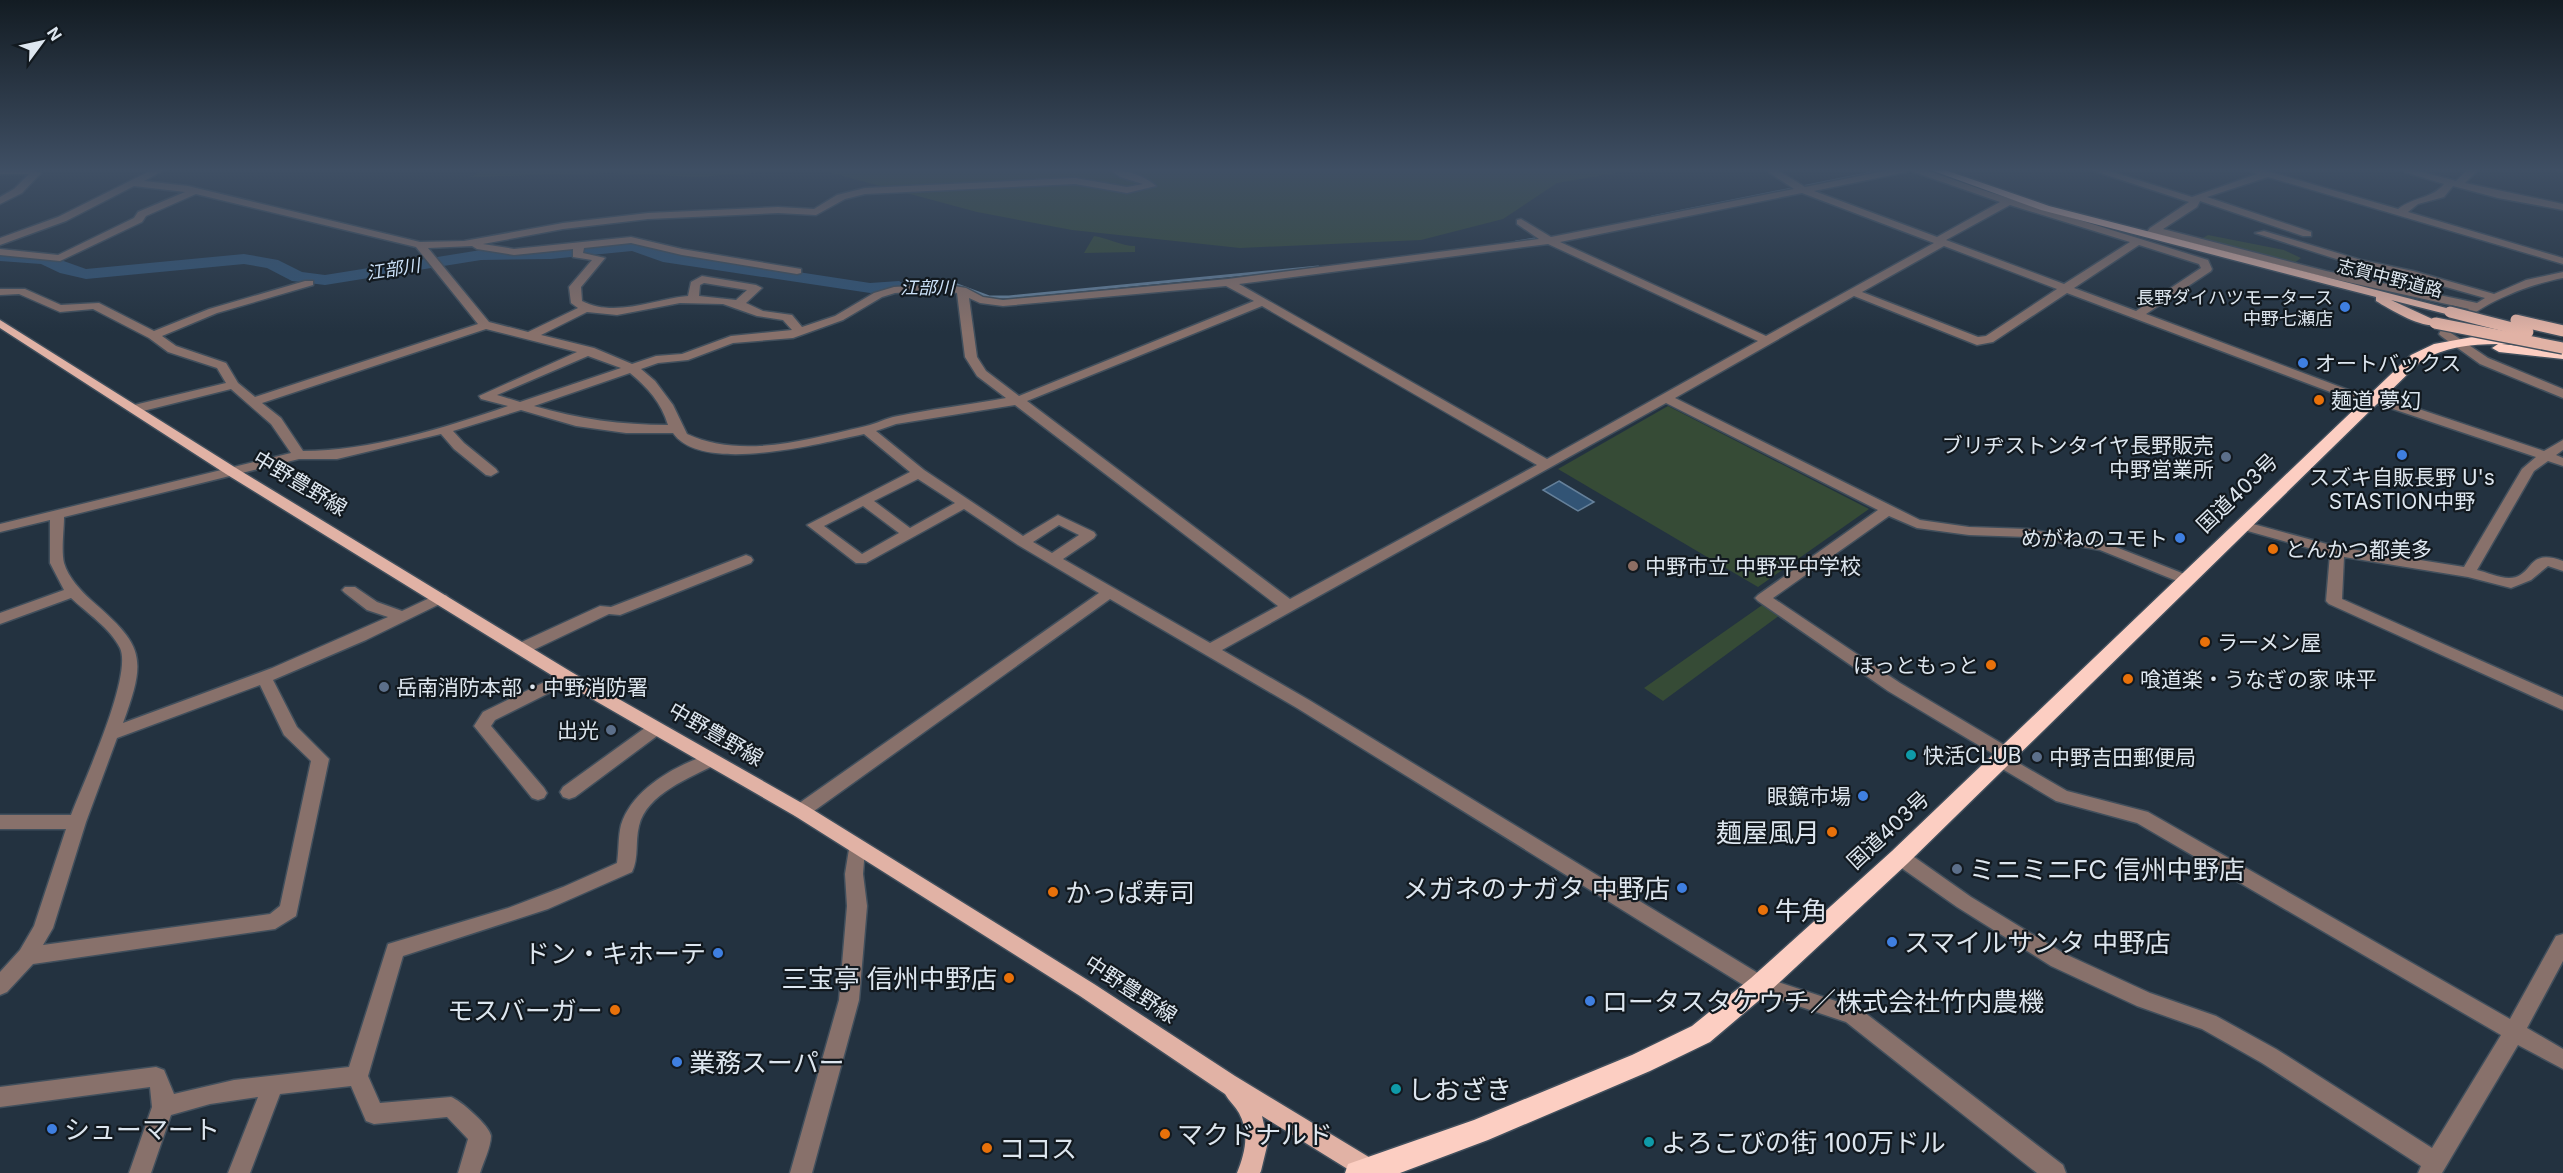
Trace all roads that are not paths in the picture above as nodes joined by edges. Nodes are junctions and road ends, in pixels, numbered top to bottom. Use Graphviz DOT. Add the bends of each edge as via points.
graph roads {
  1 [pos="49,224"];
  2 [pos="130,224"];
  3 [pos="331,224"];
  4 [pos="582,224"];
  5 [pos="1524,224"];
  6 [pos="1628,224"];
  7 [pos="1891,224"];
  8 [pos="1971,224"];
  9 [pos="2083,224"];
  10 [pos="2109,224"];
  11 [pos="2164,224"];
  12 [pos="2275,224"];
  13 [pos="2436,224"];
  14 [pos="2260,233"];
  15 [pos="2307,234"];
  16 [pos="1546,239"];
  17 [pos="2139,240"];
  18 [pos="0,242"];
  19 [pos="1940,242"];
  20 [pos="464,244"];
  21 [pos="420,245"];
  22 [pos="579,246"];
  23 [pos="0,252"];
  24 [pos="2563,261"];
  25 [pos="797,271"];
  26 [pos="2563,275"];
  27 [pos="2318,278"];
  28 [pos="1228,282"];
  29 [pos="309,283"];
  30 [pos="2065,288"];
  31 [pos="2360,289"];
  32 [pos="962,290"];
  33 [pos="0,292"];
  34 [pos="1853,292"];
  35 [pos="2493,297"];
  36 [pos="693,299"];
  37 [pos="1262,302"];
  38 [pos="738,304"];
  39 [pos="2477,308"];
  40 [pos="585,309"];
  41 [pos="2454,309"];
  42 [pos="2137,315"];
  43 [pos="0,323"];
  44 [pos="485,325"];
  45 [pos="2563,331"];
  46 [pos="799,332"];
  47 [pos="531,334"];
  48 [pos="153,335"];
  49 [pos="1764,340"];
  50 [pos="2558,341"];
  51 [pos="2460,347"];
  52 [pos="2563,348"];
  53 [pos="590,351"];
  54 [pos="2563,355"];
  55 [pos="632,368"];
  56 [pos="233,385"];
  57 [pos="2563,394"];
  58 [pos="1666,398"];
  59 [pos="1019,400"];
  60 [pos="2371,400"];
  61 [pos="255,401"];
  62 [pos="527,406"];
  63 [pos="135,409"];
  64 [pos="444,429"];
  65 [pos="677,429"];
  66 [pos="867,430"];
  67 [pos="2563,444"];
  68 [pos="299,455"];
  69 [pos="2547,456"];
  70 [pos="2563,462"];
  71 [pos="1547,465"];
  72 [pos="231,471"];
  73 [pos="490,472"];
  74 [pos="920,473"];
  75 [pos="864,500"];
  76 [pos="964,504"];
  77 [pos="1888,510"];
  78 [pos="57,514"];
  79 [pos="2242,525"];
  80 [pos="0,528"];
  81 [pos="909,534"];
  82 [pos="1023,542"];
  83 [pos="2337,550"];
  84 [pos="1053,559"];
  85 [pos="746,560"];
  86 [pos="2563,566"];
  87 [pos="2468,572"];
  88 [pos="2187,580"];
  89 [pos="350,590"];
  90 [pos="73,592"];
  91 [pos="1110,592"];
  92 [pos="441,598"];
  93 [pos="1287,605"];
  94 [pos="404,617"];
  95 [pos="0,619"];
  96 [pos="521,649"];
  97 [pos="1209,650"];
  98 [pos="567,677"];
  99 [pos="264,678"];
  100 [pos="2563,704"];
  101 [pos="656,729"];
  102 [pos="110,734"];
  103 [pos="2003,757"];
  104 [pos="711,760"];
  105 [pos="569,792"];
  106 [pos="538,793"];
  107 [pos="801,811"];
  108 [pos="0,822"];
  109 [pos="77,822"];
  110 [pos="856,848"];
  111 [pos="1900,857"];
  112 [pos="2563,942"];
  113 [pos="27,956"];
  114 [pos="1760,985"];
  115 [pos="0,986"];
  116 [pos="2514,1032"];
  117 [pos="2563,1060"];
  118 [pos="357,1076"];
  119 [pos="1227,1083"];
  120 [pos="272,1087"];
  121 [pos="0,1097"];
  122 [pos="163,1107"];
  123 [pos="2432,1168"];
  124 [pos="1368,1172"];
  125 [pos="140,1173"];
  126 [pos="240,1173"];
  127 [pos="469,1173"];
  128 [pos="801,1173"];
  129 [pos="1248,1173"];
  130 [pos="2055,1173"];
  1 -- 18 [label="street"];
  2 -- 23 [label="street" via="60,258"];
  3 -- 21 [label="street"];
  4 -- 20 [label="street"];
  5 -- 16 [label="street"];
  6 -- 16 [label="street"];
  7 -- 19 [label="street"];
  8 -- 19 [label="street"];
  9 -- 17 [label="street"];
  10 -- 27 [label="main road, 志賀中野道路"];
  11 -- 39 [label="street" via="2153,231"];
  12 -- 15 [label="street"];
  13 -- 24 [label="street"];
  14 -- 35 [label="street"];
  16 -- 28 [label="street"];
  16 -- 49 [label="street"];
  17 -- 30 [label="street"];
  17 -- 42 [label="street" via="2204,262 2207,269"];
  19 -- 30 [label="street"];
  19 -- 34 [label="street"];
  20 -- 21 [label="street"];
  20 -- 22 [label="street" via="514,252"];
  21 -- 44 [label="street"];
  22 -- 25 [label="street" via="631,240"];
  22 -- 40 [label="street" via="578,255 600,258 574,287 577,303"];
  26 -- 35 [label="street" via="2522,283"];
  27 -- 31 [label="main road, 志賀中野道路"];
  27 -- 41 [label="main road"];
  28 -- 32 [label="street" via="1003,303 980,300"];
  28 -- 37 [label="street"];
  29 -- 48 [label="street" via="213,310"];
  30 -- 34 [label="street" via="1989,339 1977,342"];
  30 -- 42 [label="street"];
  31 -- 41 [label="main road, 志賀中野道路"];
  31 -- 52 [label="main road, bridge" via="2396,309 2435,323"];
  32 -- 46 [label="street" via="894,290 839,318"];
  32 -- 59 [label="street" via="971,357 981,373"];
  33 -- 48 [label="street" via="21,291 60,309 95,306"];
  34 -- 49 [label="street"];
  35 -- 39 [label="street"];
  36 -- 38 [label="street"];
  36 -- 38 [label="street" via="695,284 702,279 756,288"];
  36 -- 40 [label="street" via="609,314"];
  37 -- 59 [label="street"];
  37 -- 71 [label="street"];
  38 -- 46 [label="street" via="761,314 785,315"];
  39 -- 51 [label="street" via="2446,330 2445,334"];
  40 -- 47 [label="street"];
  41 -- 45 [label="main road, bridge"];
  41 -- 50 [label="main road, 志賀中野道路, bridge"];
  42 -- 60 [label="street"];
  43 -- 63 [label="main road, 中野豊野線"];
  44 -- 47 [label="street"];
  44 -- 61 [label="street"];
  46 -- 55 [label="street" via="731,340 701,352"];
  47 -- 53 [label="street"];
  48 -- 56 [label="street" via="172,349 222,366"];
  49 -- 58 [label="street"];
  50 -- 51 [label="highway, 国道403号" via="2499,340"];
  50 -- 54 [label="highway"];
  51 -- 54 [label="highway, 国道403号"];
  51 -- 57 [label="street" via="2499,369"];
  51 -- 60 [label="highway, 国道403号" via="2398,377"];
  53 -- 55 [label="street"];
  53 -- 62 [label="street" via="485,396"];
  55 -- 62 [label="street"];
  55 -- 65 [label="street" via="651,384 669,408"];
  56 -- 61 [label="street"];
  56 -- 63 [label="street"];
  58 -- 71 [label="street"];
  58 -- 77 [label="street"];
  59 -- 66 [label="street" via="894,421"];
  59 -- 93 [label="street"];
  60 -- 69 [label="street"];
  60 -- 79 [label="highway, 国道403号"];
  61 -- 68 [label="street" via="276,421"];
  62 -- 64 [label="street"];
  62 -- 65 [label="street" via="576,422 626,429"];
  63 -- 72 [label="main road, 中野豊野線"];
  64 -- 68 [label="street" via="337,455"];
  64 -- 73 [label="street"];
  65 -- 66 [label="street" via="682,437 702,446 732,451 773,448"];
  66 -- 74 [label="street"];
  67 -- 69 [label="street"];
  68 -- 72 [label="street"];
  69 -- 70 [label="street"];
  69 -- 87 [label="street" via="2529,469"];
  71 -- 93 [label="street"];
  72 -- 78 [label="street"];
  72 -- 92 [label="main road, 中野豊野線"];
  74 -- 75 [label="street"];
  74 -- 76 [label="street"];
  75 -- 81 [label="street"];
  75 -- 81 [label="street" via="814,525 861,560"];
  76 -- 81 [label="street"];
  76 -- 82 [label="street"];
  77 -- 88 [label="street" via="1917,524 2028,533 2103,546"];
  77 -- 103 [label="street" via="1763,598"];
  78 -- 80 [label="street"];
  78 -- 90 [label="street" via="57,563"];
  79 -- 83 [label="street"];
  79 -- 88 [label="highway, 国道403号"];
  82 -- 84 [label="street"];
  82 -- 84 [label="street" via="1058,519 1089,535"];
  83 -- 87 [label="street"];
  83 -- 100 [label="street" via="2334,600"];
  84 -- 91 [label="street"];
  85 -- 96 [label="street" via="610,610"];
  86 -- 87 [label="street" via="2546,560 2526,577 2511,583"];
  88 -- 103 [label="highway, 国道403号"];
  89 -- 94 [label="street" via="372,606"];
  90 -- 95 [label="street"];
  90 -- 102 [label="street" via="117,631 129,650 128,687"];
  91 -- 97 [label="street"];
  91 -- 107 [label="street"];
  92 -- 94 [label="street"];
  92 -- 96 [label="main road, 中野豊野線"];
  93 -- 97 [label="street"];
  94 -- 99 [label="street"];
  96 -- 98 [label="main road, 中野豊野線"];
  97 -- 114 [label="street" via="1412,769"];
  98 -- 101 [label="main road, 中野豊野線"];
  98 -- 106 [label="street" via="489,716 482,726"];
  99 -- 102 [label="street"];
  99 -- 113 [label="street" via="290,731 320,759 289,910 275,921"];
  101 -- 104 [label="main road, 中野豊野線"];
  101 -- 105 [label="street"];
  102 -- 109 [label="street"];
  103 -- 111 [label="highway, 国道403号"];
  103 -- 116 [label="street" via="2062,796 2142,817"];
  104 -- 107 [label="main road, 中野豊野線"];
  104 -- 118 [label="street" via="665,785 646,801 632,819 626,867 599,881 459,932 395,950"];
  107 -- 110 [label="main road, 中野豊野線"];
  108 -- 109 [label="street"];
  109 -- 113 [label="street" via="43,928"];
  110 -- 119 [label="main road, 中野豊野線" via="1087,990"];
  110 -- 128 [label="street" via="857,906 849,1000"];
  111 -- 114 [label="highway, 国道403号"];
  111 -- 123 [label="street" via="2058,960 2144,1000 2209,1022 2269,1056"];
  112 -- 116 [label="street"];
  113 -- 115 [label="street"];
  114 -- 124 [label="highway, 国道403号" via="1701,1034 1641,1063 1479,1131"];
  114 -- 130 [label="street" via="1853,1015"];
  116 -- 117 [label="street"];
  116 -- 123 [label="street"];
  118 -- 120 [label="street"];
  118 -- 127 [label="street" via="374,1114 451,1107 480,1136"];
  119 -- 124 [label="main road, 中野豊野線"];
  119 -- 129 [label="main road" via="1241,1097 1254,1123 1257,1153"];
  120 -- 122 [label="street" via="198,1095"];
  120 -- 126 [label="street"];
  121 -- 122 [label="street" via="156,1077 163,1090"];
  122 -- 125 [label="street"];
}
